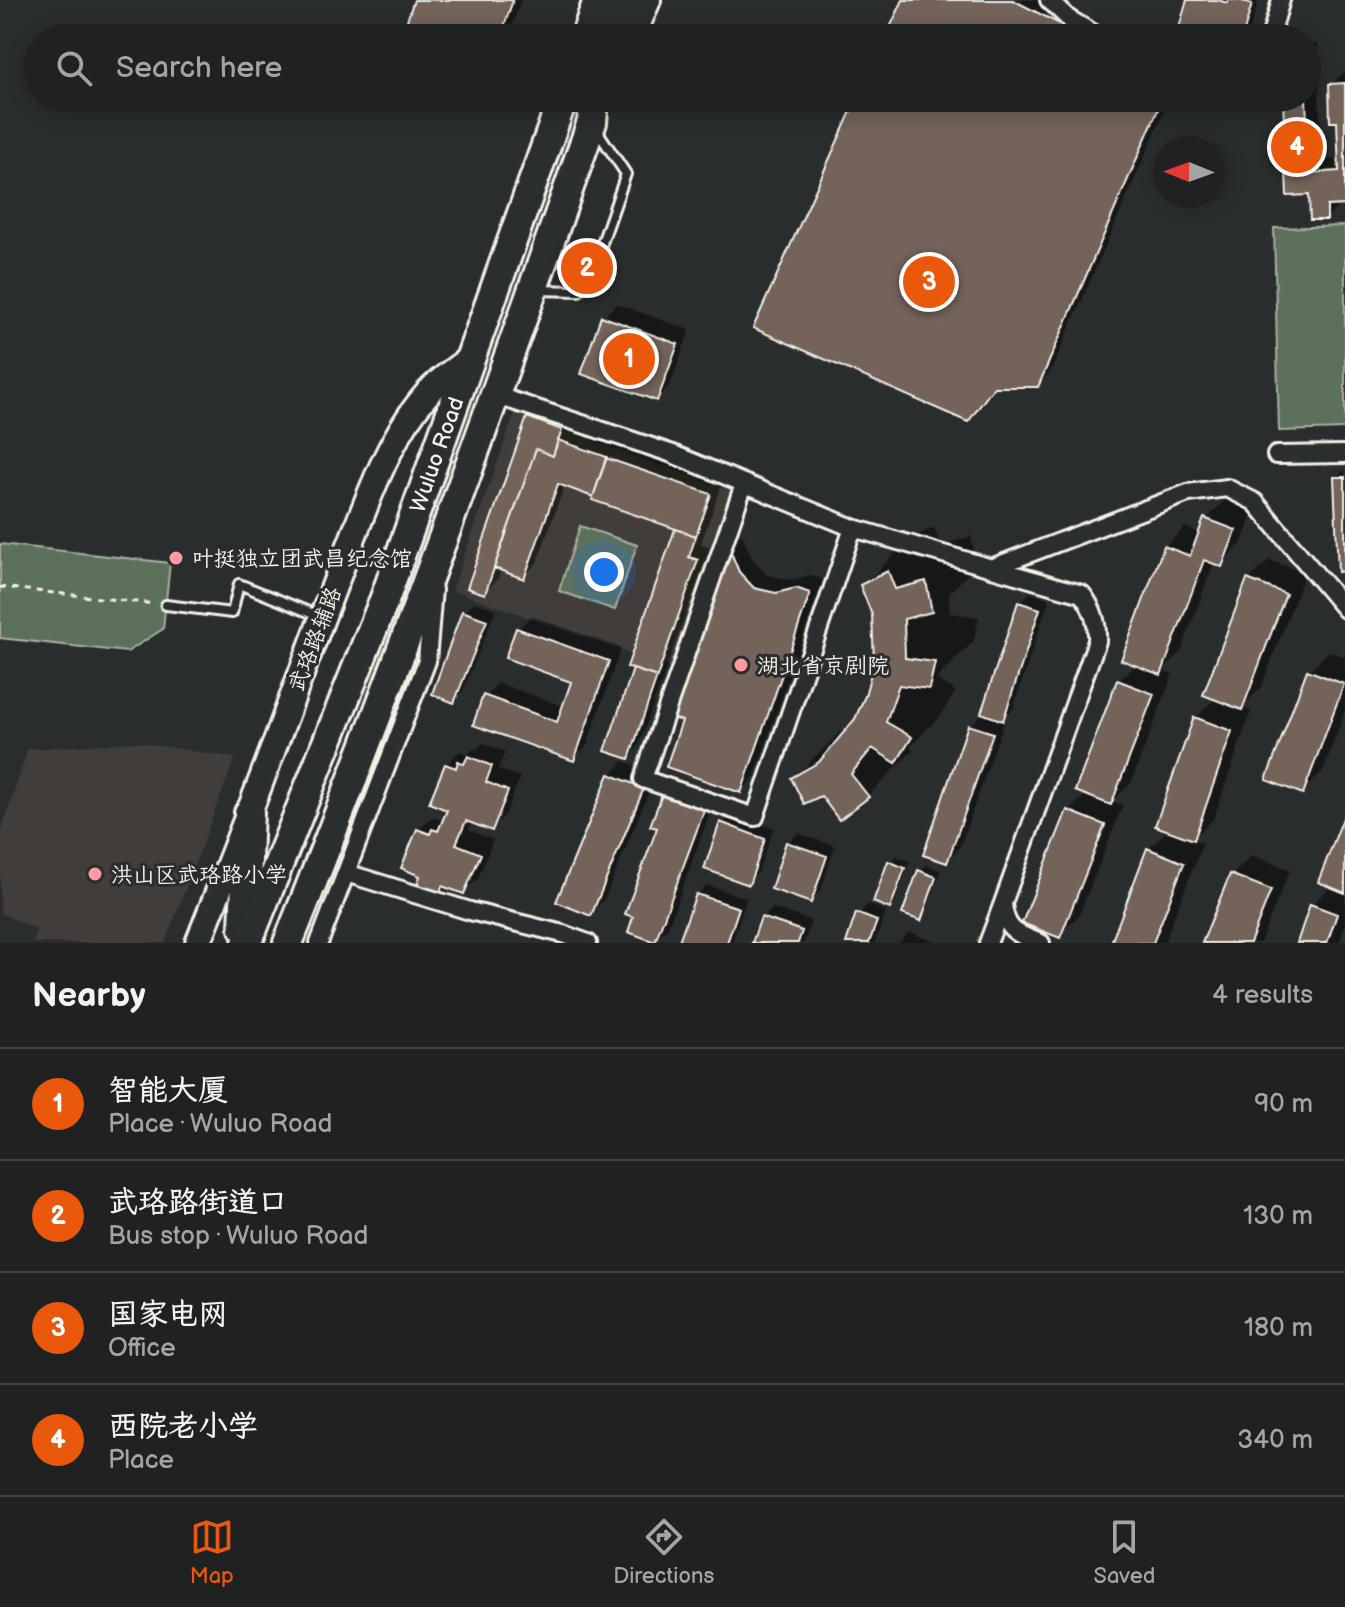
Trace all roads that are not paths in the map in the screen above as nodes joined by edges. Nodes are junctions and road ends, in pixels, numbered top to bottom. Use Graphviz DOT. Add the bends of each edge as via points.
graph roads {
  1 [pos="584,0"];
  2 [pos="598,0"];
  3 [pos="625,0"];
  4 [pos="648,0"];
  5 [pos="1049,0"];
  6 [pos="1281,0"];
  7 [pos="580,24"];
  8 [pos="590,24"];
  9 [pos="617,24"];
  10 [pos="638,24"];
  11 [pos="1077,24"];
  12 [pos="1274,24"];
  13 [pos="558,112"];
  14 [pos="595,112"];
  15 [pos="600,112"];
  16 [pos="532,290"];
  17 [pos="469,359"];
  18 [pos="495,395"];
  19 [pos="1345,454"];
  20 [pos="1276,455"];
  21 [pos="744,484"];
  22 [pos="853,528"];
  23 [pos="436,560"];
  24 [pos="991,568"];
  25 [pos="166,605"];
  26 [pos="1345,609"];
  27 [pos="321,618"];
  28 [pos="249,813"];
  29 [pos="346,873"];
  30 [pos="1003,903"];
  31 [pos="198,943"];
  32 [pos="245,943"];
  33 [pos="288,943"];
  34 [pos="319,943"];
  35 [pos="588,943"];
  36 [pos="988,943"];
  37 [pos="1041,943"];
  1 -- 7 [label="main road"];
  2 -- 8 [label="highway"];
  3 -- 9 [label="highway"];
  4 -- 10 [label="main road"];
  5 -- 11 [label="street"];
  6 -- 12 [label="street"];
  13 -- 17 [label="highway, Wuluo Road"];
  14 -- 16 [label="highway, Wuluo Road"];
  15 -- 16 [label="lane" via="626,174 594,266 579,291"];
  16 -- 18 [label="highway, Wuluo Road"];
  17 -- 27 [label="main road, 武珞路辅路" via="427,395 404,427 367,502"];
  17 -- 32 [label="highway, Wuluo Road" via="385,598"];
  18 -- 21 [label="street" via="670,453"];
  18 -- 23 [label="highway, Wuluo Road"];
  19 -- 20 [label="street"];
  21 -- 22 [label="street"];
  21 -- 22 [label="street" via="643,779 755,817"];
  22 -- 24 [label="street"];
  23 -- 29 [label="street" via="427,661"];
  23 -- 33 [label="highway, Wuluo Road"];
  24 -- 26 [label="street" via="1188,493 1227,488 1255,502"];
  24 -- 30 [label="street" via="1082,594 1097,627 1097,641"];
  25 -- 27 [label="lane" via="232,613 239,584"];
  27 -- 28 [label="main road, 武珞路辅路"];
  28 -- 31 [label="main road, 武珞路辅路"];
  28 -- 32 [label="highway"];
  29 -- 34 [label="street"];
  29 -- 35 [label="street"];
  30 -- 36 [label="street"];
  30 -- 37 [label="street" via="1010,928"];
}
